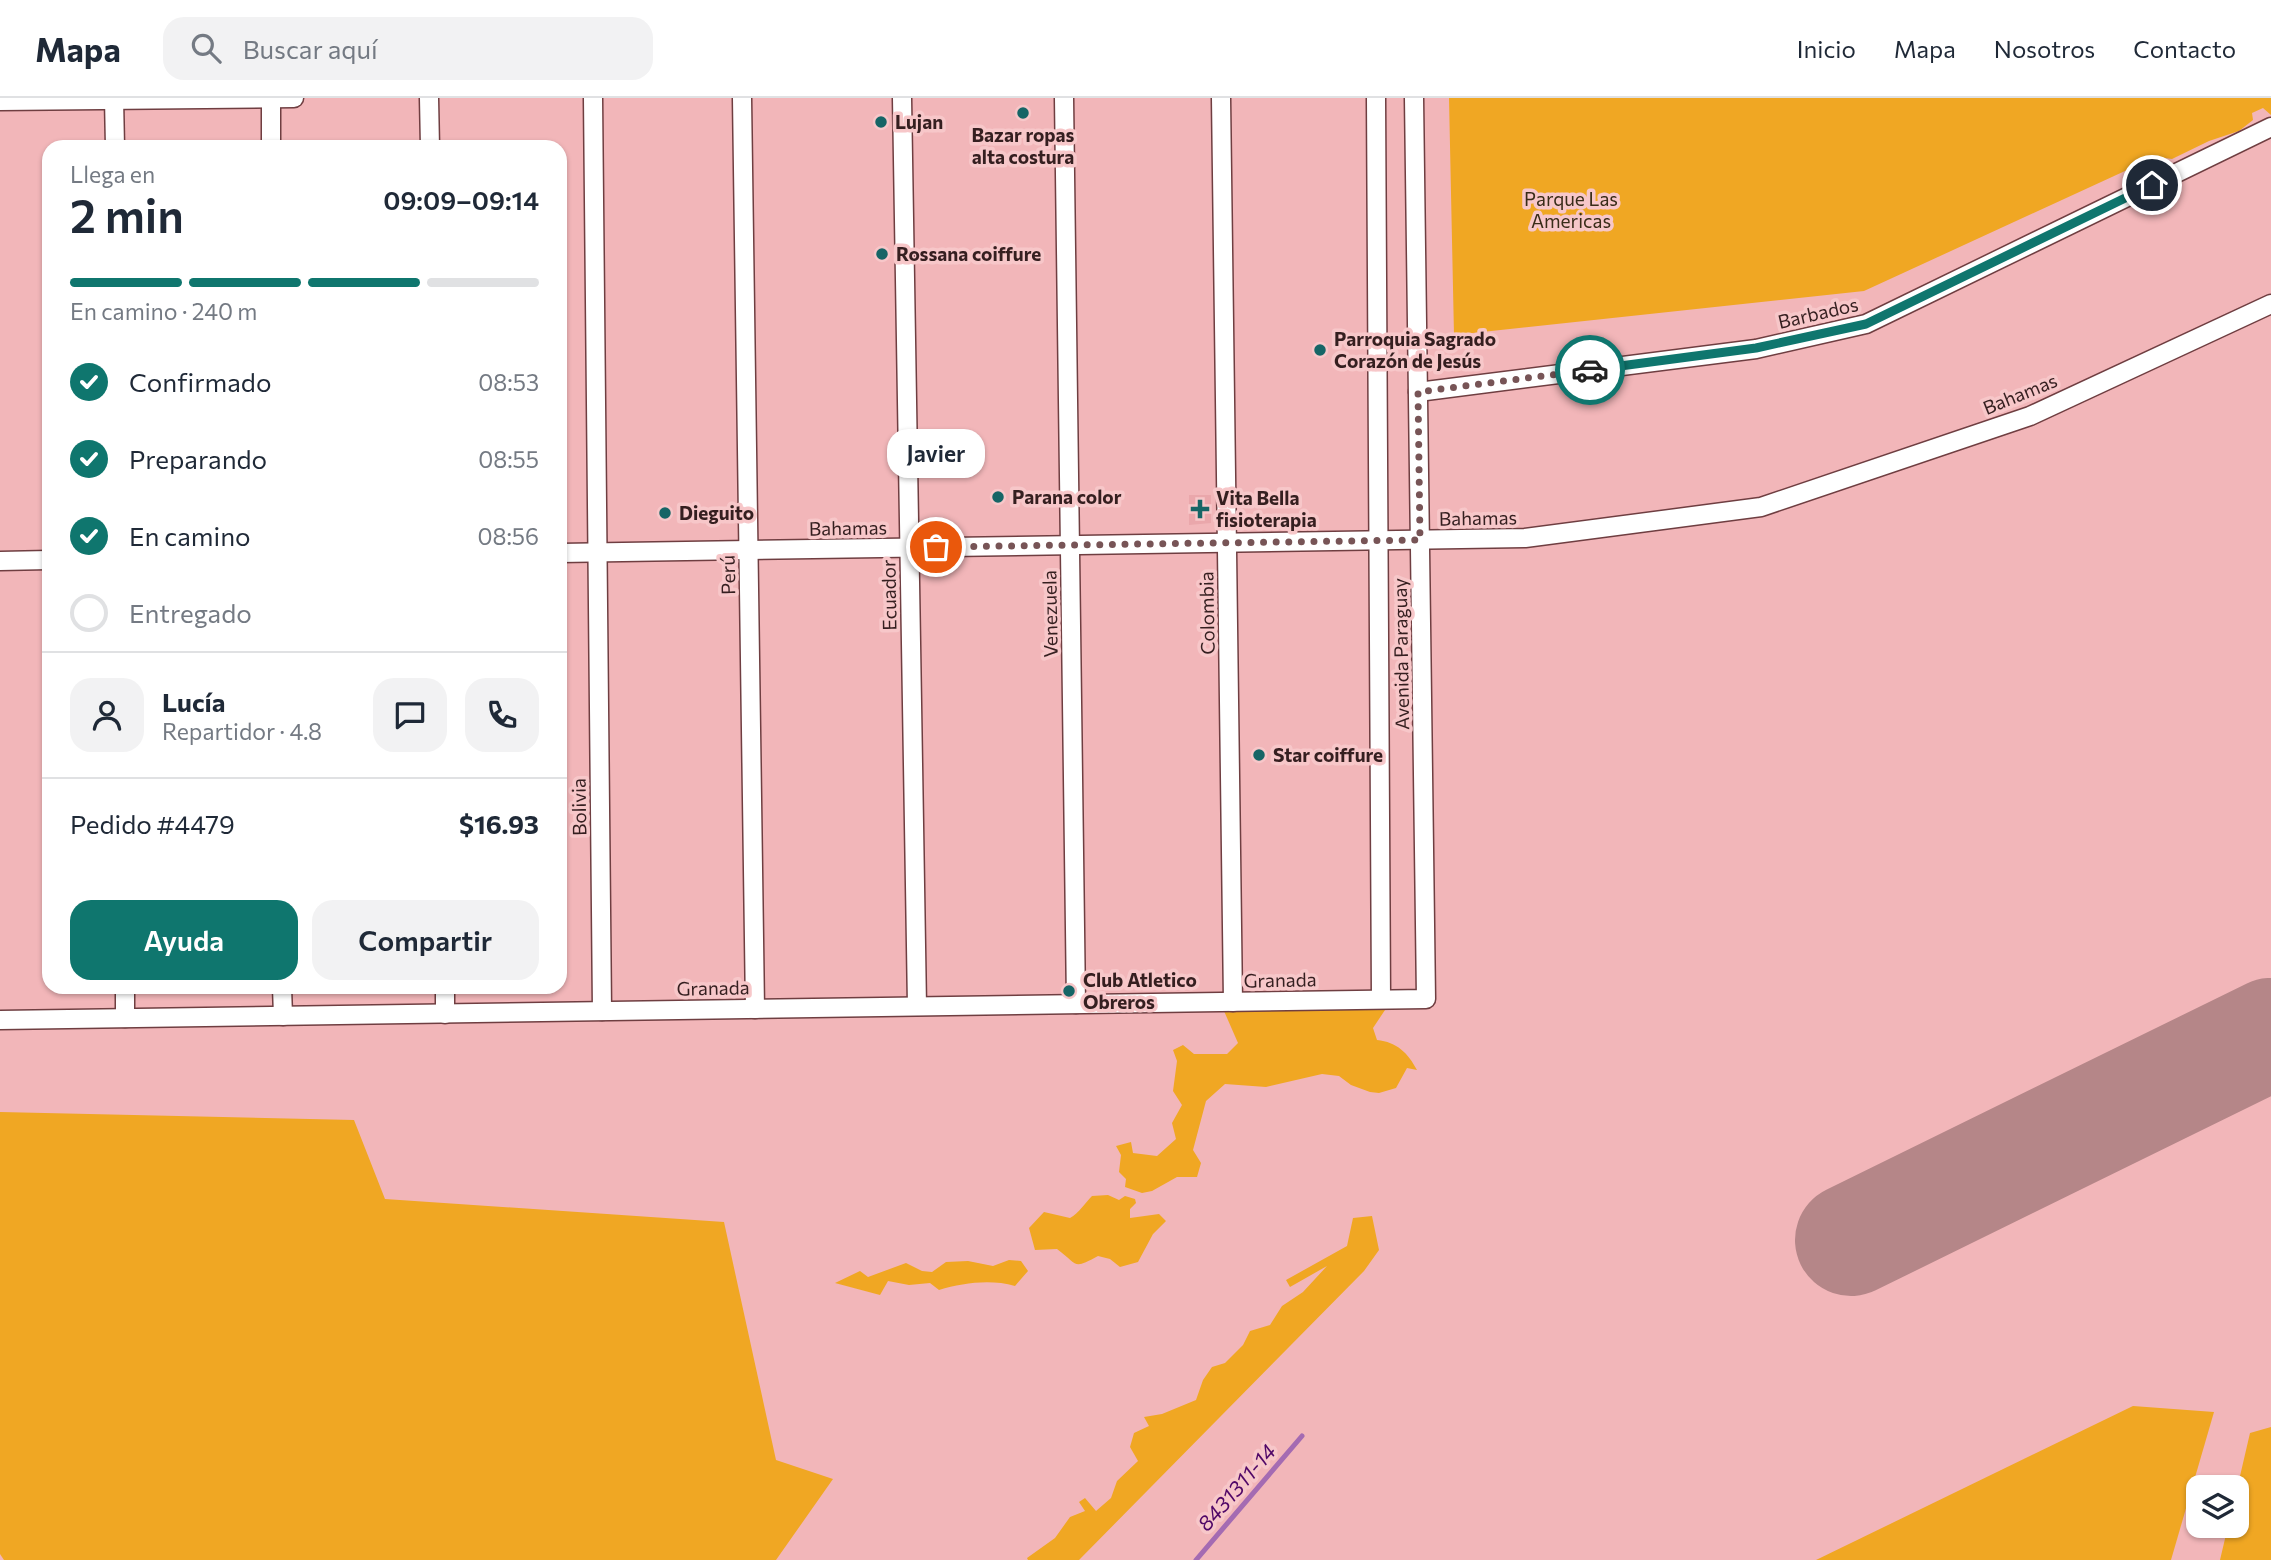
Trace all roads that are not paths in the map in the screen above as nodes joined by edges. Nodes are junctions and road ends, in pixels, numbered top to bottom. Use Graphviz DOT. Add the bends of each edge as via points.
graph roads {
  1 [pos="271,98"];
  2 [pos="294,98"];
  3 [pos="429,98"];
  4 [pos="593,98"];
  5 [pos="742,98"];
  6 [pos="902,98"];
  7 [pos="1064,98"];
  8 [pos="1221,98"];
  9 [pos="1376,98"];
  10 [pos="1414,98"];
  11 [pos="114,99"];
  12 [pos="0,102"];
  13 [pos="2271,127"];
  14 [pos="115,140"];
  15 [pos="271,140"];
  16 [pos="430,140"];
  17 [pos="2271,304"];
  18 [pos="1418,392"];
  19 [pos="1420,540"];
  20 [pos="1378,541"];
  21 [pos="1227,543"];
  22 [pos="1070,545"];
  23 [pos="909,548"];
  24 [pos="748,550"];
  25 [pos="597,552"];
  26 [pos="567,553"];
  27 [pos="42,560"];
  28 [pos="0,561"];
  29 [pos="125,994"];
  30 [pos="282,994"];
  31 [pos="444,994"];
  32 [pos="1381,999"];
  33 [pos="1426,999"];
  34 [pos="1233,1002"];
  35 [pos="1076,1004"];
  36 [pos="917,1006"];
  37 [pos="755,1009"];
  38 [pos="602,1011"];
  39 [pos="445,1013"];
  40 [pos="283,1016"];
  41 [pos="125,1018"];
  42 [pos="0,1020"];
  1 -- 2 [label="street"];
  1 -- 11 [label="street"];
  1 -- 15 [label="street"];
  3 -- 16 [label="street"];
  4 -- 25 [label="street, Bolivia"];
  5 -- 24 [label="street, Perú"];
  6 -- 23 [label="street, Ecuador"];
  7 -- 22 [label="street, Venezuela"];
  8 -- 21 [label="street, Colombia"];
  9 -- 20 [label="street"];
  10 -- 18 [label="street, Avenida Paraguay"];
  11 -- 12 [label="street"];
  11 -- 14 [label="street"];
  13 -- 18 [label="street, Barbados" via="1866,324 1756,348"];
  17 -- 19 [label="street, Bahamas" via="2030,416 1761,507 1525,538"];
  18 -- 19 [label="street, Avenida Paraguay"];
  19 -- 20 [label="street, Bahamas"];
  19 -- 33 [label="street, Avenida Paraguay"];
  20 -- 21 [label="street, Bahamas"];
  20 -- 32 [label="street"];
  21 -- 22 [label="street, Bahamas"];
  21 -- 34 [label="street, Colombia"];
  22 -- 23 [label="street, Bahamas"];
  22 -- 35 [label="street, Venezuela"];
  23 -- 24 [label="street, Bahamas"];
  23 -- 36 [label="street, Ecuador"];
  24 -- 25 [label="street, Bahamas"];
  24 -- 37 [label="street, Perú"];
  25 -- 26 [label="street, Bahamas"];
  25 -- 38 [label="street, Bolivia"];
  27 -- 28 [label="street"];
  29 -- 41 [label="street"];
  30 -- 40 [label="street"];
  31 -- 39 [label="street"];
  32 -- 33 [label="street, Granada"];
  32 -- 34 [label="street, Granada"];
  34 -- 35 [label="street, Granada"];
  35 -- 36 [label="street, Granada"];
  36 -- 37 [label="street, Granada"];
  37 -- 38 [label="street, Granada"];
  38 -- 39 [label="street, Granada"];
  39 -- 40 [label="street, Granada"];
  40 -- 41 [label="street, Granada"];
  41 -- 42 [label="street, Granada"];
}
